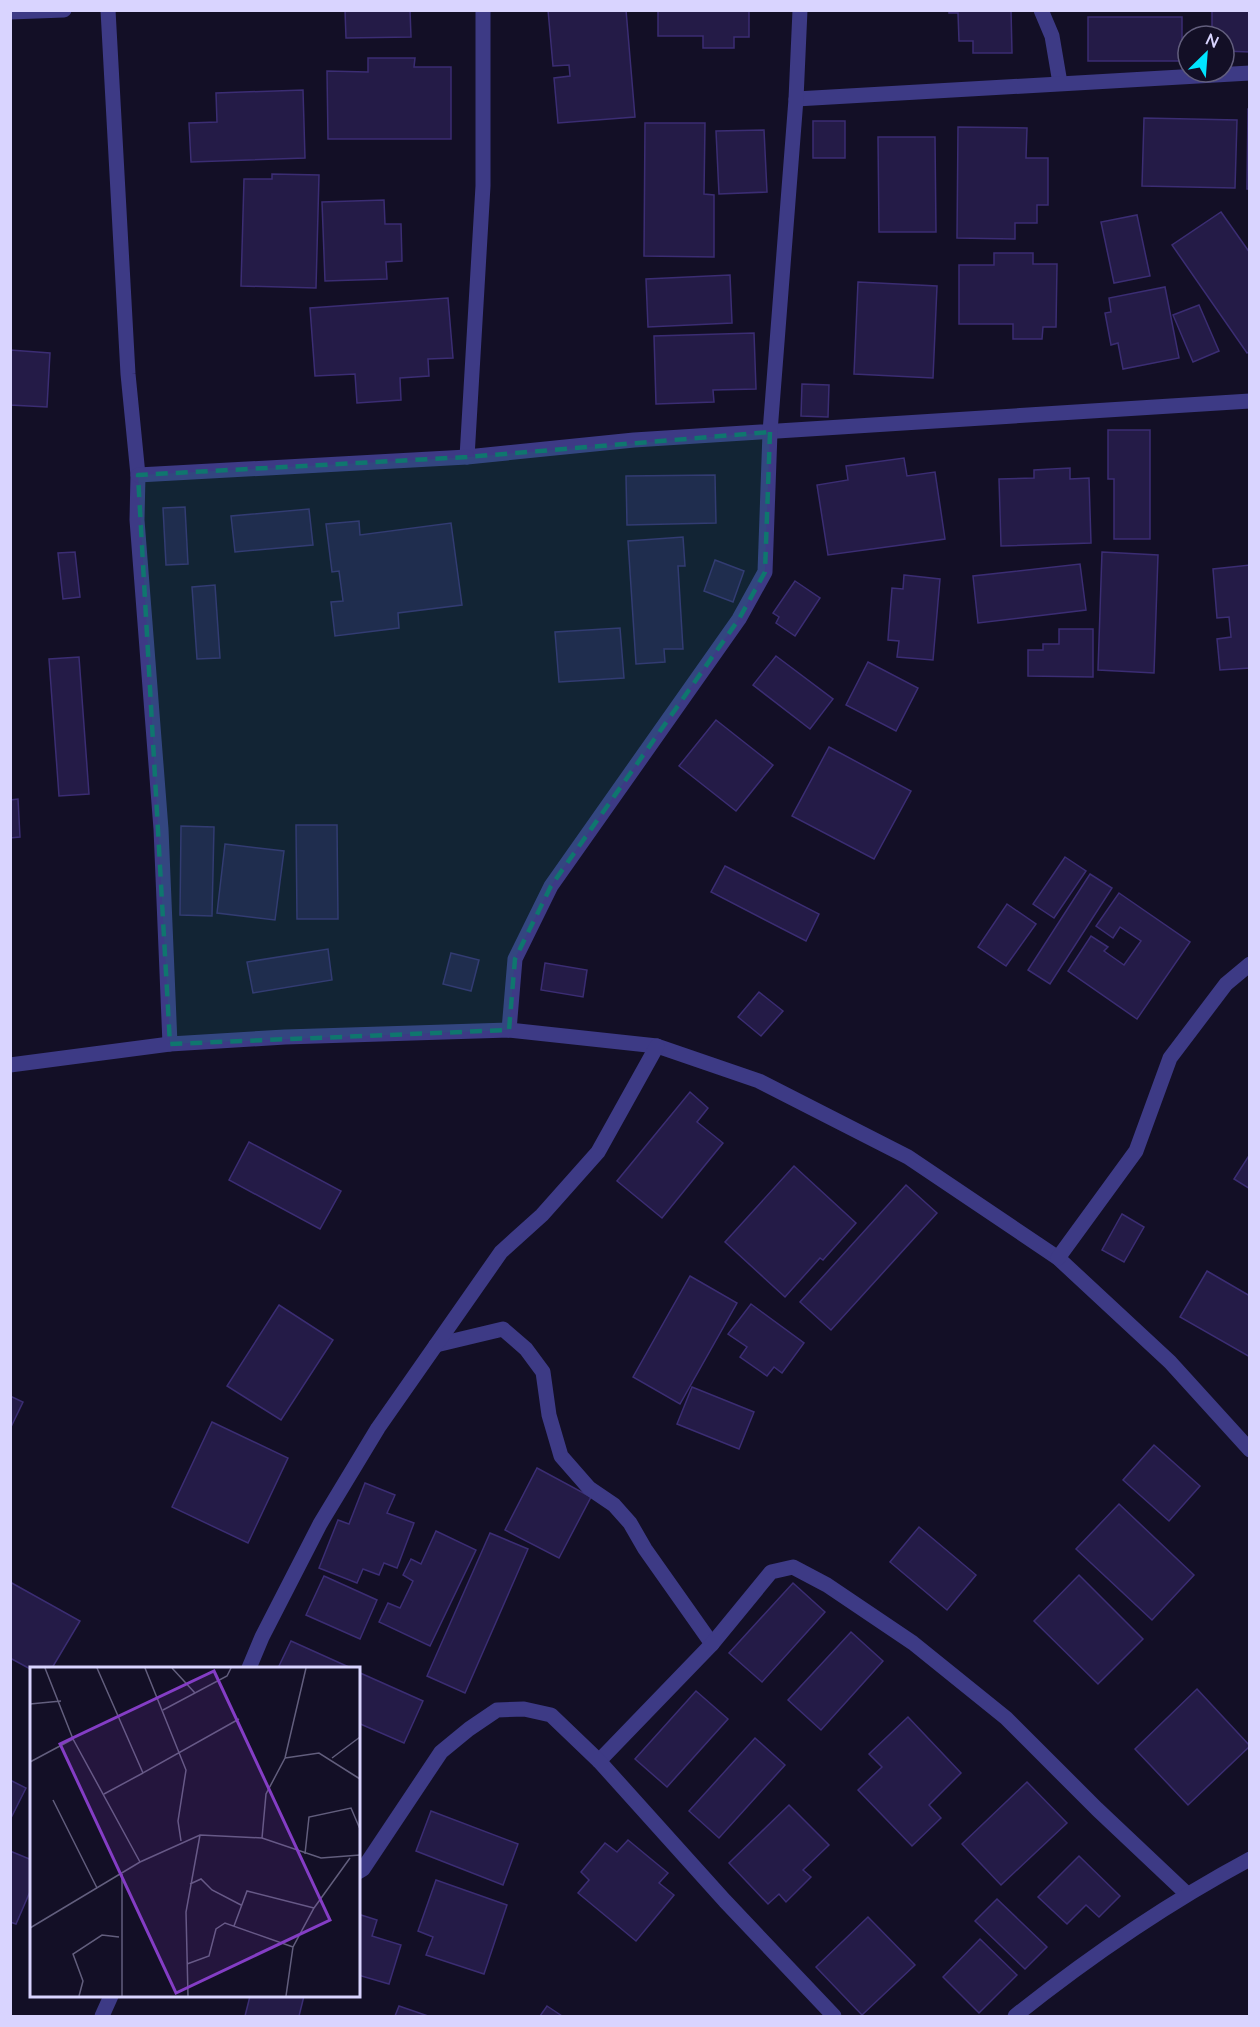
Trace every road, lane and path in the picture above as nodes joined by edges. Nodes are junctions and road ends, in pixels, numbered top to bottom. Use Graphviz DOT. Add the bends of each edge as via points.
graph roads {
  1 [pos="64,10"];
  2 [pos="108,10"];
  3 [pos="483,10"];
  4 [pos="800,10"];
  5 [pos="1041,10"];
  6 [pos="10,12"];
  7 [pos="1250,73"];
  8 [pos="1060,83"];
  9 [pos="796,99"];
  10 [pos="1250,401"];
  11 [pos="770,432"];
  12 [pos="467,457"];
  13 [pos="138,475"];
  14 [pos="1250,964"];
  15 [pos="509,1030"];
  16 [pos="170,1044"];
  17 [pos="657,1046"];
  18 [pos="10,1065"];
  19 [pos="1058,1258"];
  20 [pos="435,1344"];
  21 [pos="1250,1450"];
  22 [pos="712,1644"];
  23 [pos="249,1667"];
  24 [pos="599,1761"];
  25 [pos="1250,1859"];
  26 [pos="360,1871"];
  27 [pos="1187,1894"];
  28 [pos="110,1997"];
  29 [pos="102,2016"];
  30 [pos="834,2016"];
  31 [pos="1015,2016"];
  1 -- 6 [label="street"];
  2 -- 13 [label="street" via="128,374"];
  3 -- 12 [label="street" via="483,186"];
  4 -- 9 [label="street"];
  5 -- 8 [label="street" via="1052,36"];
  7 -- 8 [label="street"];
  8 -- 9 [label="street"];
  9 -- 11 [label="street"];
  10 -- 11 [label="street"];
  11 -- 12 [label="street" via="634,440"];
  11 -- 15 [label="street" via="765,572 739,619 551,886 516,959"];
  12 -- 13 [label="street"];
  13 -- 16 [label="street" via="137,520 161,829"];
  14 -- 19 [label="street" via="1226,984 1170,1058 1136,1151"];
  15 -- 16 [label="street"];
  15 -- 17 [label="street"];
  16 -- 18 [label="street"];
  17 -- 19 [label="street" via="759,1081 908,1157"];
  17 -- 20 [label="street" via="598,1152 542,1215 501,1252"];
  19 -- 21 [label="street" via="1170,1362"];
  20 -- 22 [label="street" via="503,1329 526,1349 543,1372 549,1415 561,1456 589,1488 614,1504 630,1523"];
  20 -- 23 [label="street" via="320,1524"];
  22 -- 24 [label="street"];
  22 -- 27 [label="street" via="771,1572 793,1568 827,1585 913,1643 1006,1718"];
  24 -- 26 [label="street" via="551,1715 525,1709 497,1710 441,1752"];
  24 -- 30 [label="street"];
  25 -- 27 [label="street"];
  27 -- 31 [label="street" via="1108,1946"];
  28 -- 29 [label="street"];
}
